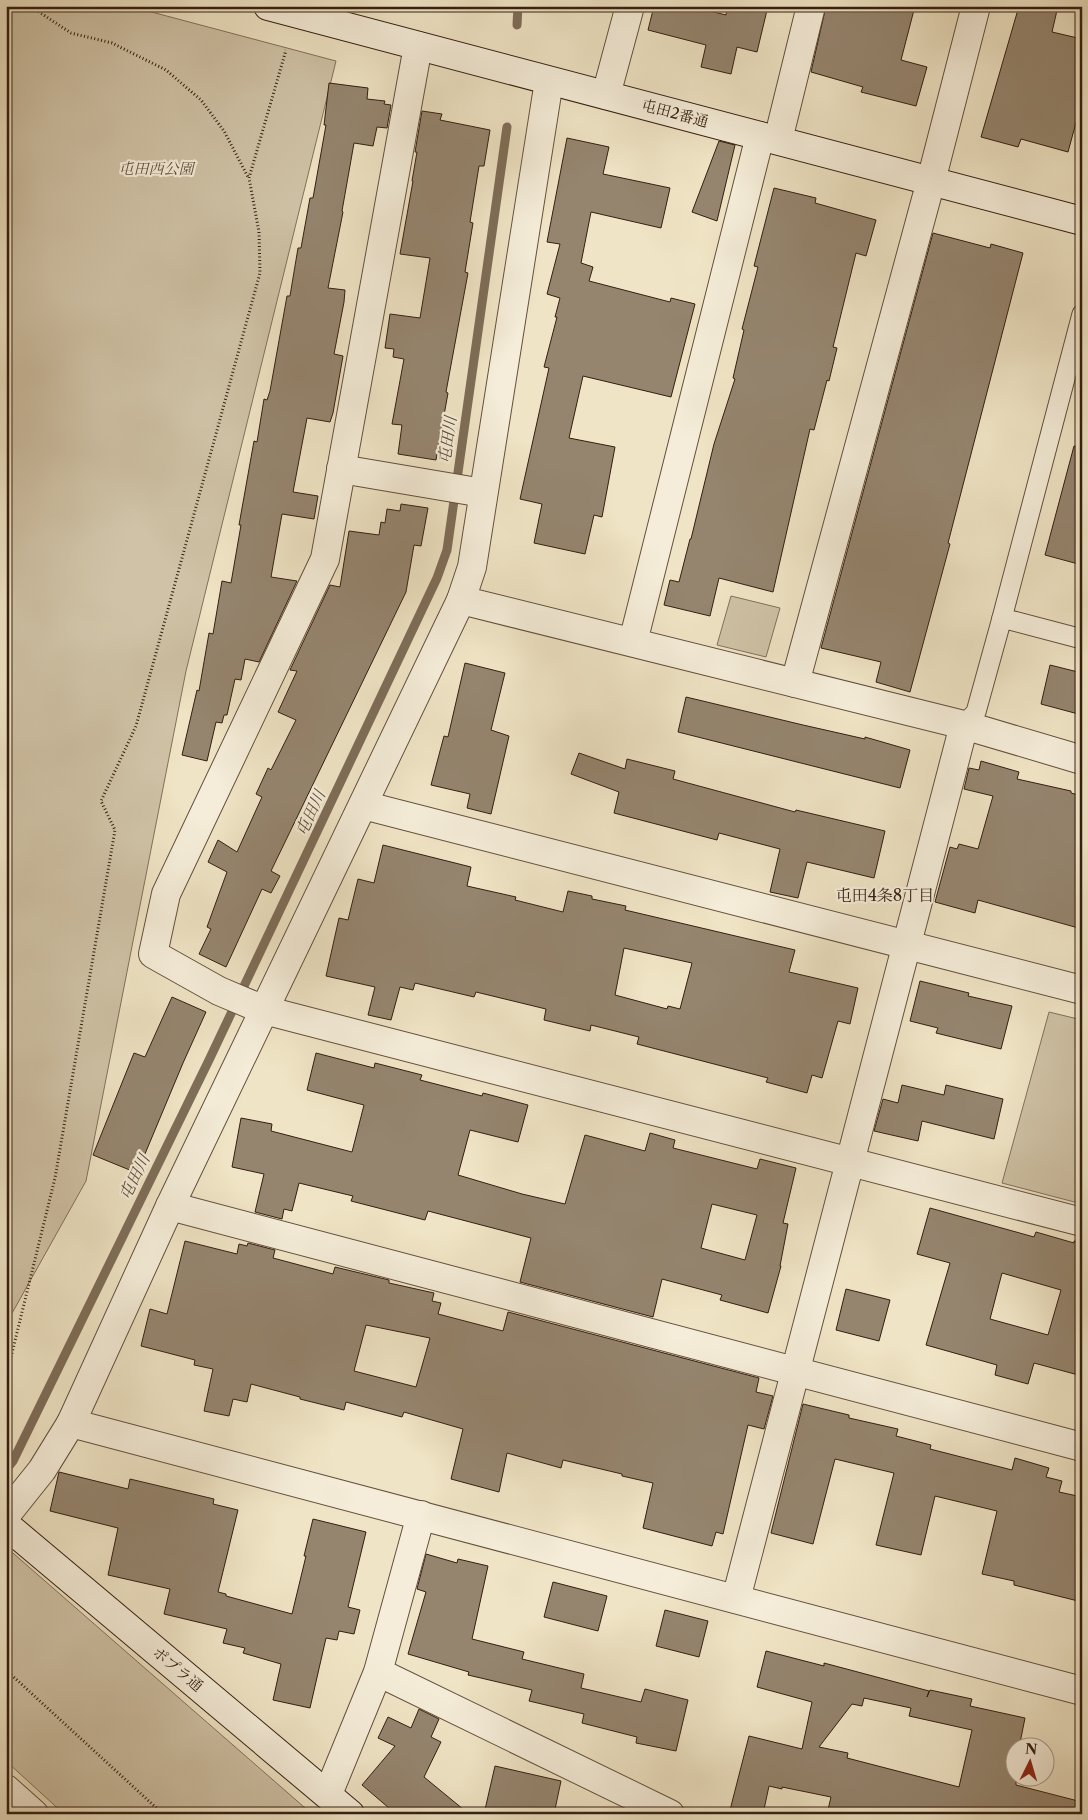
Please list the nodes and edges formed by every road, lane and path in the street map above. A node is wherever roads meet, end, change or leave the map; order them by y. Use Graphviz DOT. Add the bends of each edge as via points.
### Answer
graph roads {
  1 [pos="15,6"];
  2 [pos="268,6"];
  3 [pos="630,6"];
  4 [pos="811,6"];
  5 [pos="976,6"];
  6 [pos="418,46"];
  7 [pos="286,50"];
  8 [pos="549,81"];
  9 [pos="606,95"];
  10 [pos="769,138"];
  11 [pos="249,178"];
  12 [pos="930,181"];
  13 [pos="1082,221"];
  14 [pos="1082,314"];
  15 [pos="341,469"];
  16 [pos="483,493"];
  17 [pos="461,600"];
  18 [pos="1002,618"];
  19 [pos="1082,640"];
  20 [pos="633,642"];
  21 [pos="795,682"];
  22 [pos="964,725"];
  23 [pos="1082,760"];
  24 [pos="364,805"];
  25 [pos="907,944"];
  26 [pos="1082,990"];
  27 [pos="264,1010"];
  28 [pos="849,1161"];
  29 [pos="170,1206"];
  30 [pos="1082,1222"];
  31 [pos="6,1370"];
  32 [pos="796,1371"];
  33 [pos="71,1423"];
  34 [pos="1082,1447"];
  35 [pos="6,1515"];
  36 [pos="422,1515"];
  37 [pos="6,1525"];
  38 [pos="736,1598"];
  39 [pos="6,1670"];
  40 [pos="378,1672"];
  41 [pos="1082,1691"];
  42 [pos="6,1789"];
  43 [pos="328,1794"];
  44 [pos="32,1813"];
  45 [pos="164,1814"];
  46 [pos="350,1814"];
  47 [pos="670,1814"];
  1 -- 11 [label="path" via="33,8 71,33 112,43 166,70 201,100 224,131"];
  2 -- 6 [label="street, 屯田2番通"];
  3 -- 9 [label="street"];
  4 -- 10 [label="street"];
  5 -- 12 [label="street"];
  6 -- 8 [label="street, 屯田2番通"];
  6 -- 15 [label="street"];
  7 -- 11 [label="path"];
  8 -- 9 [label="street, 屯田2番通"];
  8 -- 16 [label="street"];
  9 -- 10 [label="street, 屯田2番通"];
  10 -- 12 [label="street, 屯田2番通"];
  10 -- 20 [label="street"];
  11 -- 31 [label="path" via="258,232 260,273 136,726 101,801 115,830 55,1178"];
  12 -- 13 [label="street, 屯田2番通"];
  12 -- 21 [label="street"];
  14 -- 18 [label="lane"];
  15 -- 16 [label="street"];
  15 -- 27 [label="street" via="325,560 166,894 153,954 219,991"];
  16 -- 17 [label="street" via="472,567"];
  17 -- 20 [label="street"];
  17 -- 24 [label="street"];
  18 -- 19 [label="lane"];
  18 -- 22 [label="lane" via="976,712"];
  20 -- 21 [label="street"];
  21 -- 22 [label="street"];
  22 -- 23 [label="street"];
  22 -- 25 [label="street"];
  24 -- 25 [label="street"];
  24 -- 27 [label="street"];
  25 -- 26 [label="street"];
  25 -- 28 [label="street"];
  27 -- 28 [label="street"];
  27 -- 29 [label="street"];
  28 -- 30 [label="street"];
  28 -- 32 [label="street"];
  29 -- 32 [label="street"];
  29 -- 33 [label="street"];
  32 -- 34 [label="street"];
  32 -- 38 [label="street"];
  33 -- 35 [label="street" via="42,1470"];
  33 -- 36 [label="street"];
  36 -- 38 [label="street"];
  36 -- 40 [label="street"];
  37 -- 43 [label="street, ポプラ通"];
  38 -- 41 [label="street"];
  39 -- 45 [label="path"];
  40 -- 43 [label="street"];
  40 -- 47 [label="street"];
  42 -- 44 [label="street"];
  43 -- 46 [label="street, ポプラ通"];
}
